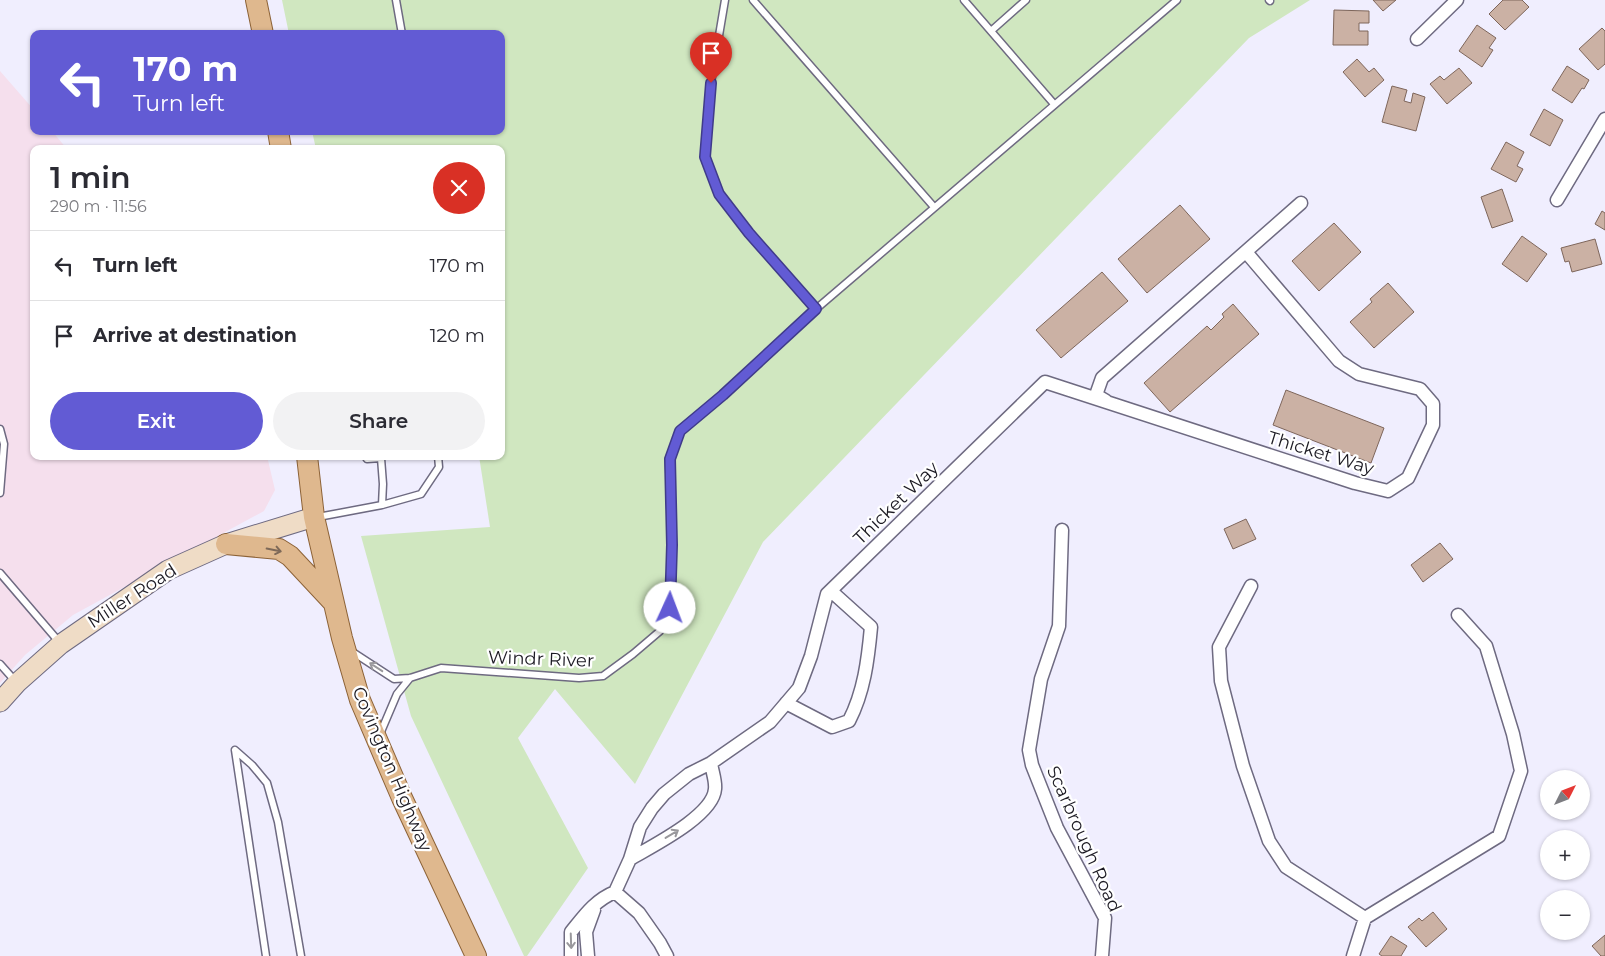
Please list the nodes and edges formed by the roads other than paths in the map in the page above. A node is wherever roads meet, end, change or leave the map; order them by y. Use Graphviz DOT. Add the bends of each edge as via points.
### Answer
graph roads {
  1 [pos="256,0"];
  2 [pos="396,0"];
  3 [pos="725,0"];
  4 [pos="753,0"];
  5 [pos="964,0"];
  6 [pos="1026,0"];
  7 [pos="1177,0"];
  8 [pos="1457,0"];
  9 [pos="261,30"];
  10 [pos="401,30"];
  11 [pos="991,31"];
  12 [pos="1417,39"];
  13 [pos="1054,104"];
  14 [pos="1605,119"];
  15 [pos="1557,200"];
  16 [pos="1302,203"];
  17 [pos="934,207"];
  18 [pos="1246,252"];
  19 [pos="816,309"];
  20 [pos="1108,402"];
  21 [pos="0,429"];
  22 [pos="307,460"];
  23 [pos="381,460"];
  24 [pos="438,460"];
  25 [pos="0,493"];
  26 [pos="382,505"];
  27 [pos="314,517"];
  28 [pos="1062,530"];
  29 [pos="226,544"];
  30 [pos="0,573"];
  31 [pos="1251,586"];
  32 [pos="831,591"];
  33 [pos="334,602"];
  34 [pos="1458,615"];
  35 [pos="61,644"];
  36 [pos="344,646"];
  37 [pos="0,664"];
  38 [pos="410,678"];
  39 [pos="17,683"];
  40 [pos="0,702"];
  41 [pos="786,703"];
  42 [pos="377,741"];
  43 [pos="711,763"];
  44 [pos="630,859"];
  45 [pos="615,892"];
  46 [pos="597,902"];
  47 [pos="1366,918"];
  48 [pos="266,956"];
  49 [pos="301,956"];
  50 [pos="476,956"];
  51 [pos="571,956"];
  52 [pos="588,956"];
  53 [pos="667,956"];
  54 [pos="1102,956"];
  55 [pos="1353,956"];
  1 -- 9 [label="main road"];
  2 -- 10 [label="lane"];
  3 -- 19 [label="lane" via="711,83 705,157 719,194"];
  4 -- 17 [label="lane"];
  5 -- 11 [label="lane"];
  6 -- 11 [label="lane"];
  7 -- 13 [label="lane, Windr River"];
  8 -- 12 [label="street"];
  11 -- 13 [label="lane"];
  13 -- 17 [label="lane, Windr River"];
  14 -- 15 [label="street"];
  16 -- 18 [label="street"];
  17 -- 19 [label="lane, Windr River"];
  18 -- 20 [label="street" via="1102,378 1096,395"];
  18 -- 20 [label="street, Thicket Way" via="1339,361 1359,374 1420,388 1433,404 1433,426 1408,478 1388,491 1355,483"];
  19 -- 38 [label="lane, Windr River" via="680,431 670,459 670,608 660,631 603,676 579,678 441,668"];
  20 -- 32 [label="street, Thicket Way" via="1045,382"];
  21 -- 25 [label="lane" via="4,444"];
  22 -- 27 [label="main road, Covington Highway"];
  23 -- 26 [label="lane"];
  24 -- 26 [label="lane" via="439,467 421,494"];
  26 -- 27 [label="lane"];
  27 -- 29 [label="street, Miller Road"];
  27 -- 33 [label="main road, Covington Highway"];
  28 -- 54 [label="street, Scarbrough Road" via="1059,626 1041,679 1029,750 1057,828 1105,918"];
  29 -- 33 [label="main road, one-way" via="279,549 290,556"];
  29 -- 35 [label="street, Miller Road" via="168,570"];
  30 -- 35 [label="lane"];
  31 -- 47 [label="street" via="1219,646 1221,681 1243,766 1265,832 1286,867"];
  32 -- 41 [label="street, Thicket Way" via="827,594 799,688"];
  32 -- 41 [label="street" via="871,628 868,660 857,705 849,721 832,727"];
  33 -- 36 [label="main road, Covington Highway"];
  34 -- 47 [label="street" via="1486,646 1521,771 1499,836"];
  35 -- 39 [label="street, Miller Road"];
  38 -- 36 [label="lane, one-way" via="394,679"];
  36 -- 42 [label="main road, Covington Highway" via="360,700"];
  37 -- 39 [label="lane"];
  38 -- 42 [label="lane" via="397,694"];
  39 -- 40 [label="street, Miller Road"];
  41 -- 43 [label="street, Thicket Way" via="770,722"];
  42 -- 50 [label="main road, Covington Highway"];
  43 -- 44 [label="street, Thicket Way" via="689,774 652,808 640,827"];
  44 -- 43 [label="street, one-way" via="690,824 709,804 716,790"];
  44 -- 45 [label="street, Thicket Way"];
  45 -- 46 [label="street"];
  45 -- 53 [label="street" via="639,913"];
  46 -- 51 [label="street, one-way" via="571,932"];
  46 -- 52 [label="street" via="586,932"];
  47 -- 55 [label="street"];
  48 -- 49 [label="lane" via="235,750 267,783 278,822"];
}
